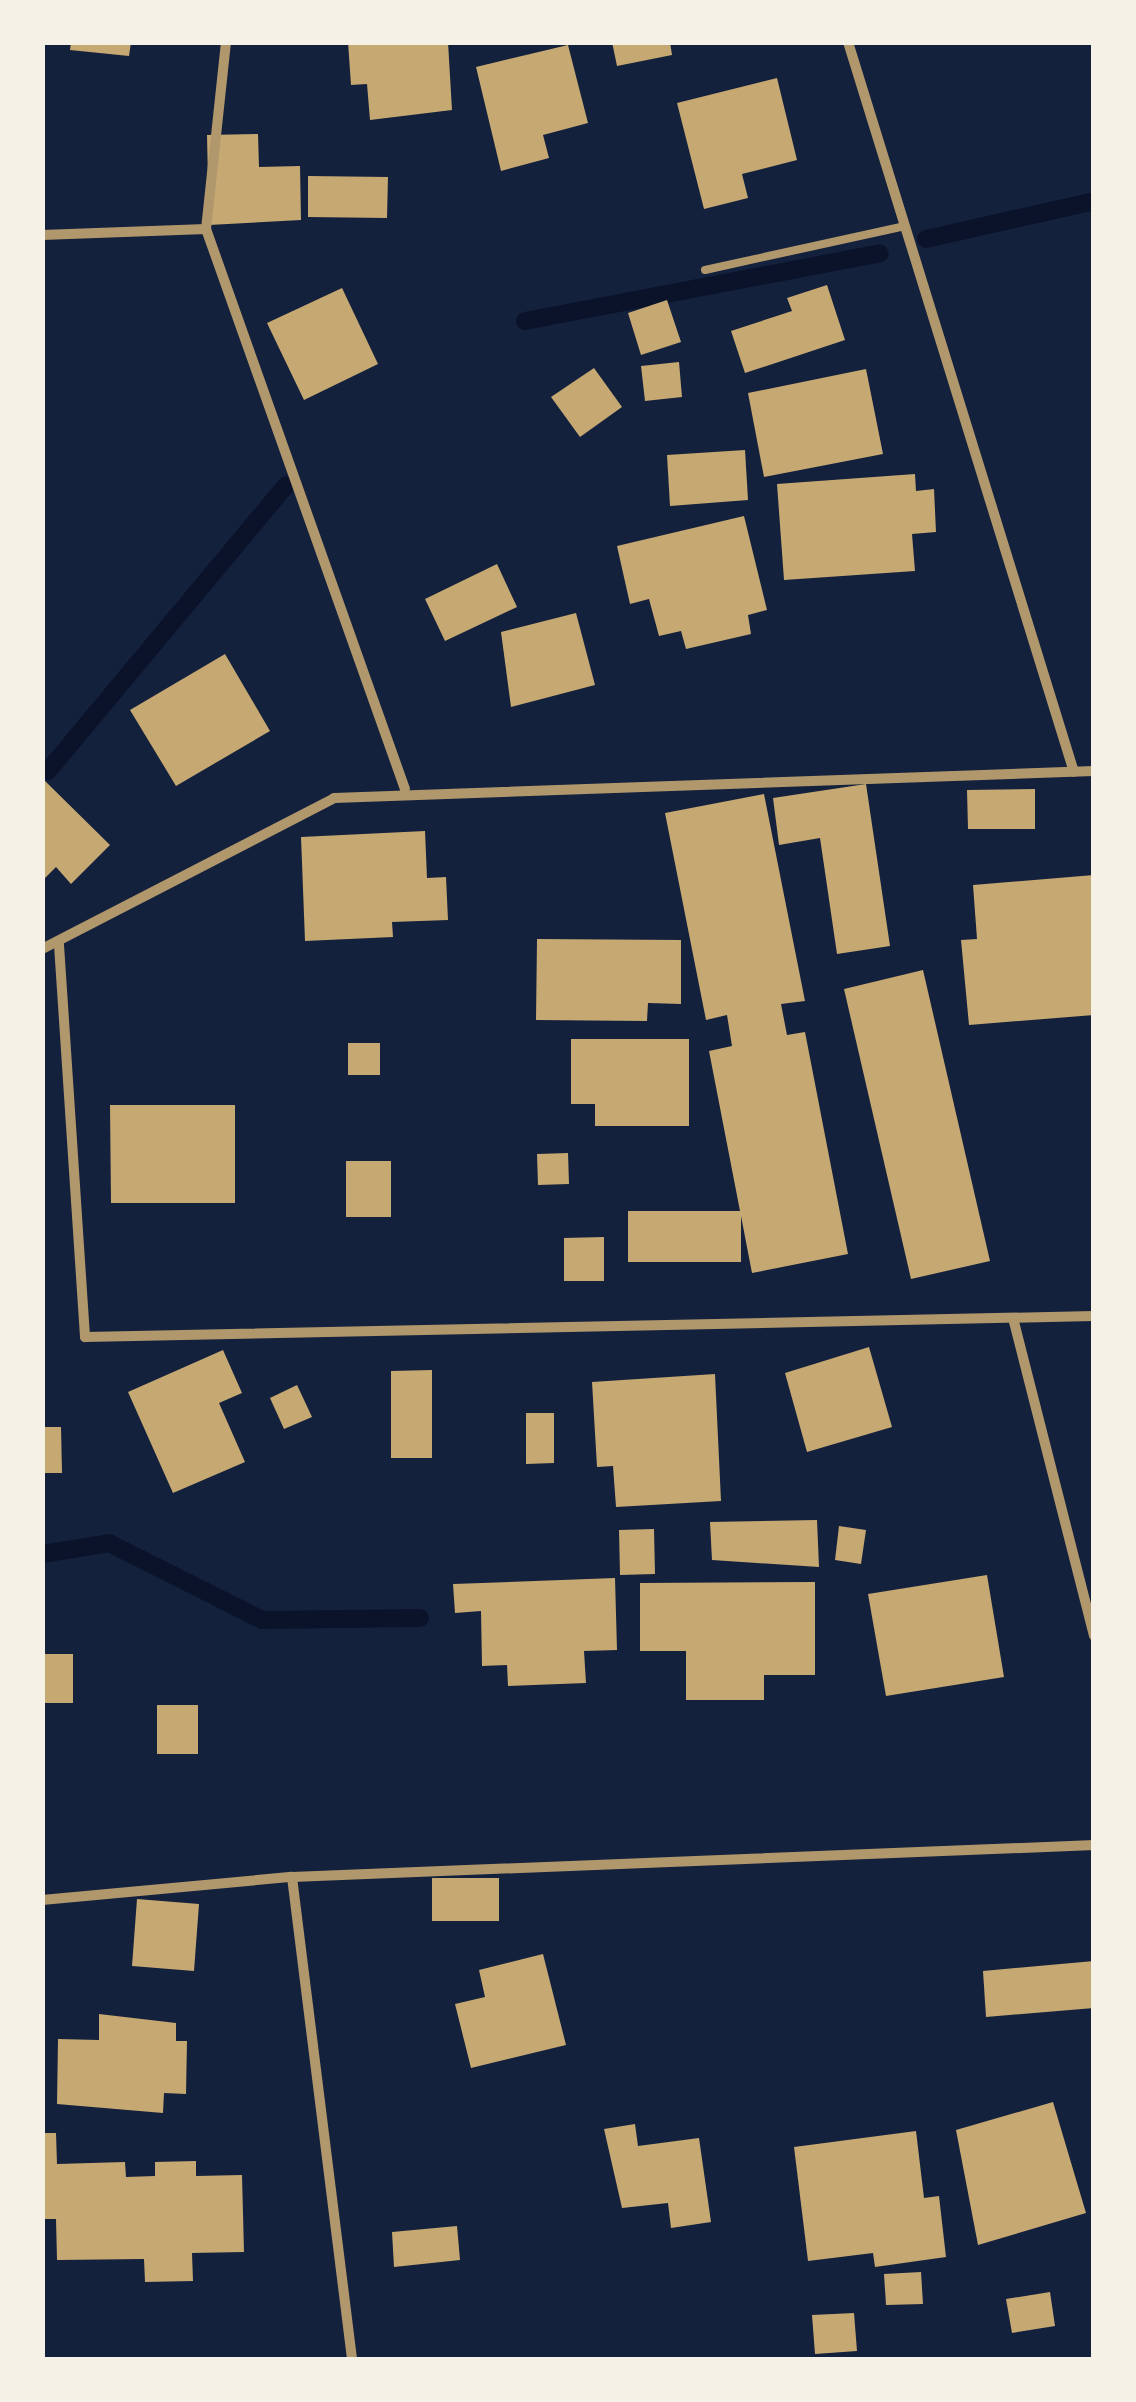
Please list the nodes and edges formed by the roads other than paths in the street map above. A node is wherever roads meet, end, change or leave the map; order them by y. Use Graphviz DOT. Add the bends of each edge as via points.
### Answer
graph roads {
  1 [pos="226,42"];
  2 [pos="848,42"];
  3 [pos="904,226"];
  4 [pos="206,228"];
  5 [pos="42,235"];
  6 [pos="705,270"];
  7 [pos="1094,771"];
  8 [pos="1074,772"];
  9 [pos="405,789"];
  10 [pos="59,945"];
  11 [pos="42,949"];
  12 [pos="1094,1316"];
  13 [pos="1013,1318"];
  14 [pos="1094,1636"];
  15 [pos="1094,1845"];
  16 [pos="292,1877"];
  17 [pos="42,1900"];
  18 [pos="352,2360"];
  1 -- 4 [label="street"];
  2 -- 3 [label="street"];
  3 -- 6 [label="lane"];
  3 -- 8 [label="street"];
  4 -- 5 [label="street"];
  4 -- 9 [label="street"];
  7 -- 8 [label="street"];
  8 -- 9 [label="street"];
  9 -- 10 [label="street" via="334,798"];
  10 -- 11 [label="street"];
  10 -- 13 [label="street" via="85,1338"];
  12 -- 13 [label="street"];
  13 -- 14 [label="street"];
  15 -- 16 [label="street"];
  16 -- 17 [label="street"];
  16 -- 18 [label="street"];
}
